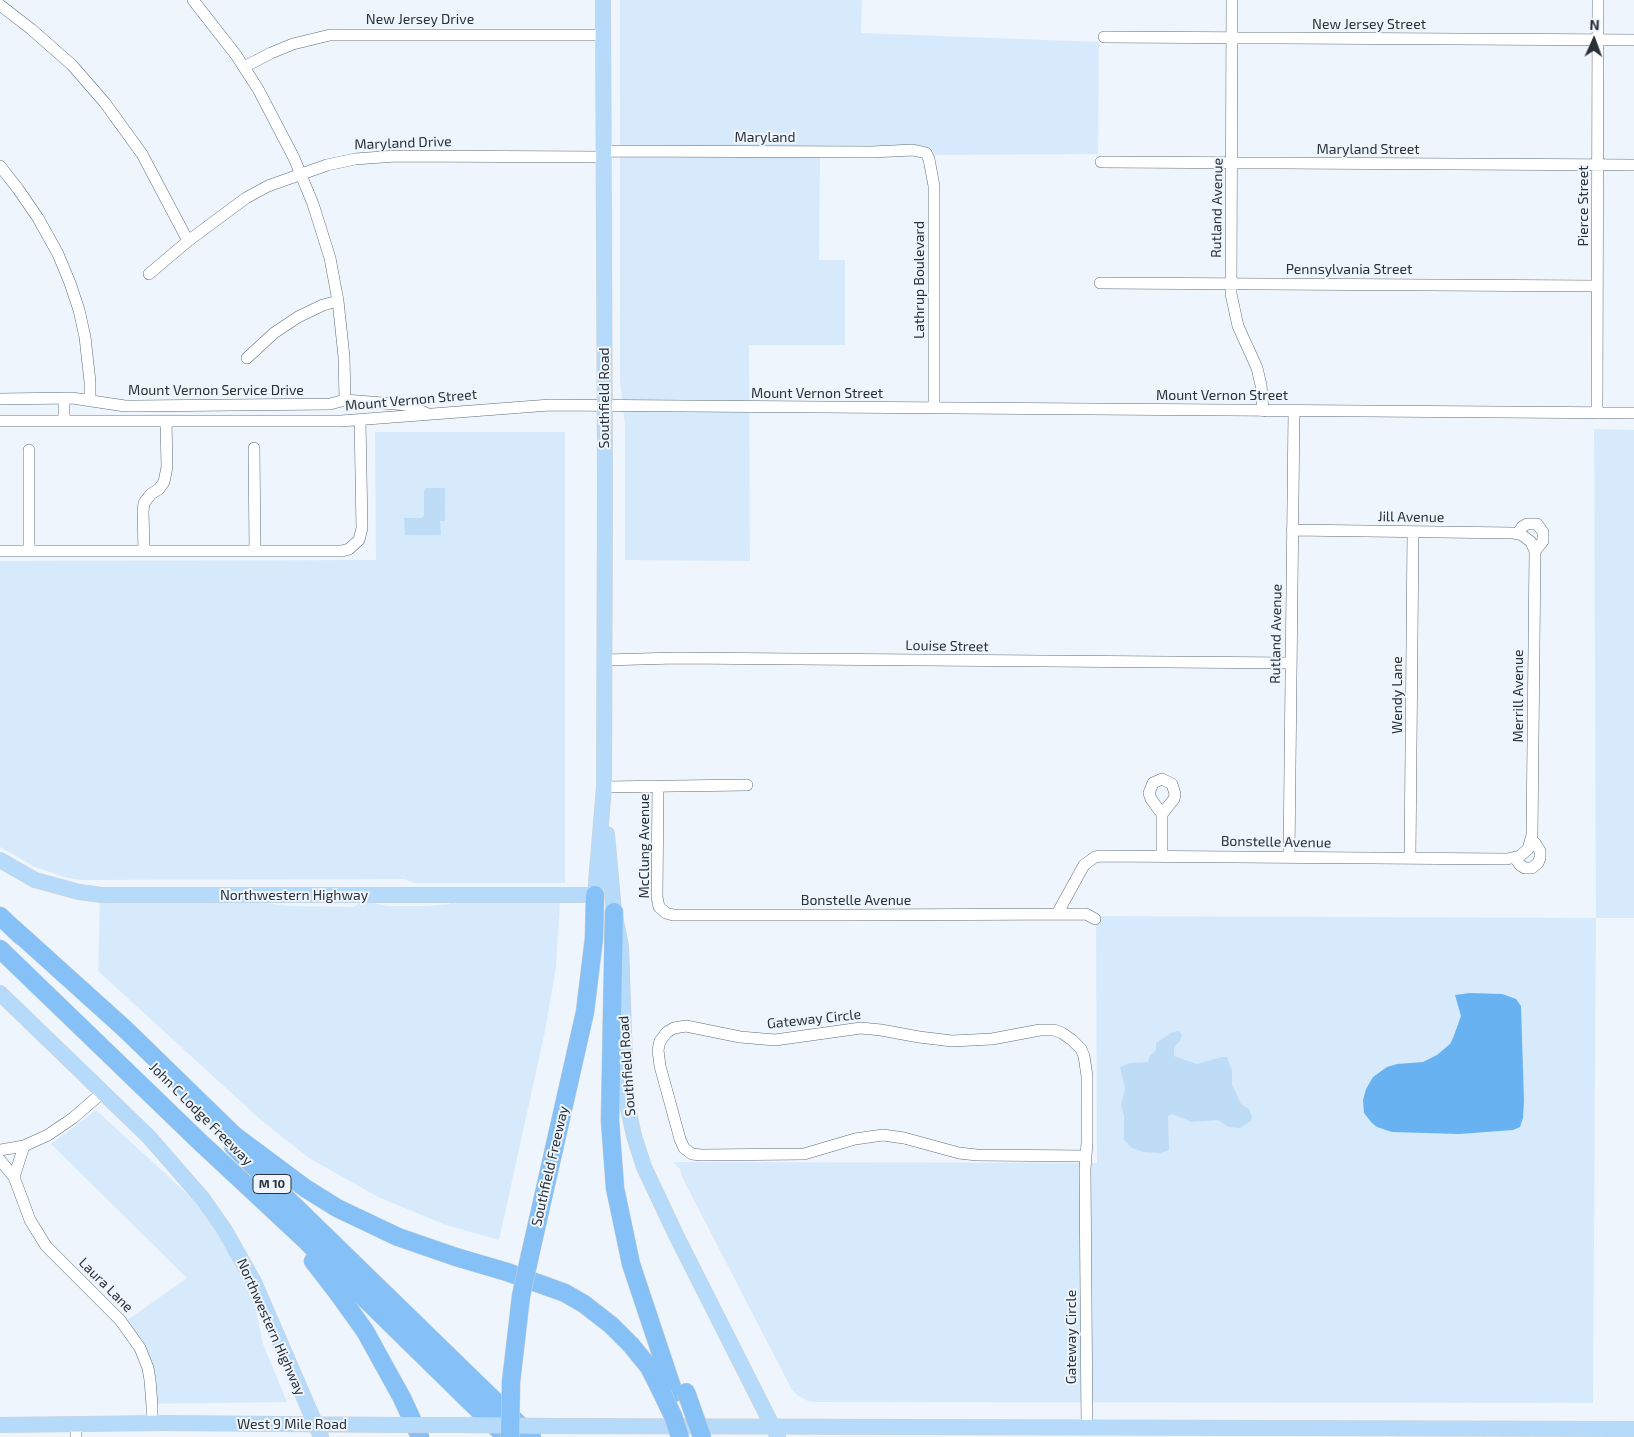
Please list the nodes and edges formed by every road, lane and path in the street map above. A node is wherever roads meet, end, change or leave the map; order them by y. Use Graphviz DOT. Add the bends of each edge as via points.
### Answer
graph roads {
  1 [pos="193,0"];
  2 [pos="603,0"];
  3 [pos="1232,0"];
  4 [pos="1598,0"];
  5 [pos="0,6"];
  6 [pos="603,35"];
  7 [pos="1104,37"];
  8 [pos="1232,38"];
  9 [pos="1598,40"];
  10 [pos="1634,40"];
  11 [pos="244,67"];
  12 [pos="926,153"];
  13 [pos="603,154"];
  14 [pos="1101,162"];
  15 [pos="1232,163"];
  16 [pos="1598,165"];
  17 [pos="1634,165"];
  18 [pos="0,166"];
  19 [pos="301,173"];
  20 [pos="188,241"];
  21 [pos="149,274"];
  22 [pos="1100,283"];
  23 [pos="1231,284"];
  24 [pos="1597,286"];
  25 [pos="338,301"];
  26 [pos="248,358"];
  27 [pos="64,398"];
  28 [pos="0,399"];
  29 [pos="345,400"];
  30 [pos="90,401"];
  31 [pos="604,406"];
  32 [pos="934,408"];
  33 [pos="1263,411"];
  34 [pos="1294,411"];
  35 [pos="1597,413"];
  36 [pos="1634,413"];
  37 [pos="429,414"];
  38 [pos="360,420"];
  39 [pos="0,421"];
  40 [pos="166,421"];
  41 [pos="64,422"];
  42 [pos="254,448"];
  43 [pos="29,450"];
  44 [pos="1292,530"];
  45 [pos="1413,532"];
  46 [pos="1518,533"];
  47 [pos="0,551"];
  48 [pos="29,551"];
  49 [pos="144,551"];
  50 [pos="255,551"];
  51 [pos="1535,551"];
  52 [pos="604,660"];
  53 [pos="1291,663"];
  54 [pos="747,785"];
  55 [pos="658,786"];
  56 [pos="604,791"];
  57 [pos="1162,814"];
  58 [pos="1531,840"];
  59 [pos="1162,855"];
  60 [pos="1520,856"];
  61 [pos="1289,857"];
  62 [pos="1410,858"];
  63 [pos="0,860"];
  64 [pos="595,895"];
  65 [pos="659,907"];
  66 [pos="614,912"];
  67 [pos="1057,914"];
  68 [pos="0,916"];
  69 [pos="1095,919"];
  70 [pos="13,928"];
  71 [pos="0,949"];
  72 [pos="0,993"];
  73 [pos="103,1092"];
  74 [pos="198,1141"];
  75 [pos="24,1146"];
  76 [pos="0,1150"];
  77 [pos="1086,1156"];
  78 [pos="0,1160"];
  79 [pos="14,1177"];
  80 [pos="674,1393"];
  81 [pos="152,1423"];
  82 [pos="0,1425"];
  83 [pos="1087,1428"];
  84 [pos="1634,1429"];
  85 [pos="76,1430"];
  86 [pos="318,1430"];
  87 [pos="775,1431"];
  88 [pos="1386,1433"];
  89 [pos="1403,1433"];
  90 [pos="1603,1433"];
  91 [pos="420,1437"];
  92 [pos="508,1437"];
  93 [pos="532,1437"];
  94 [pos="680,1437"];
  95 [pos="688,1437"];
  96 [pos="702,1437"];
  1 -- 11 [label="street"];
  2 -- 6 [label="main road, Southfield Road"];
  3 -- 8 [label="street, Rutland Avenue"];
  4 -- 9 [label="street, Pierce Street"];
  5 -- 20 [label="street" via="72,65 105,102 142,154"];
  6 -- 11 [label="street, New Jersey Drive" via="330,35 271,52"];
  6 -- 13 [label="main road, Southfield Road"];
  7 -- 8 [label="street, New Jersey Street"];
  8 -- 9 [label="street, New Jersey Street"];
  8 -- 15 [label="street, Rutland Avenue"];
  9 -- 10 [label="street, New Jersey Street"];
  9 -- 16 [label="street, Pierce Street"];
  11 -- 19 [label="street"];
  12 -- 13 [label="street, Maryland" via="914,150"];
  12 -- 32 [label="street, Lathrup Boulevard" via="934,186"];
  13 -- 19 [label="street, Maryland Drive" via="396,156 340,162"];
  13 -- 31 [label="main road, Southfield Road"];
  14 -- 15 [label="street, Maryland Street"];
  15 -- 16 [label="street, Maryland Street"];
  15 -- 23 [label="street, Rutland Avenue"];
  16 -- 17 [label="street, Maryland Street"];
  16 -- 24 [label="street, Pierce Street"];
  18 -- 30 [label="street" via="38,218 70,283 85,337"];
  19 -- 20 [label="street, Maryland Drive" via="246,198"];
  19 -- 25 [label="street" via="322,229"];
  20 -- 21 [label="street, Maryland Drive"];
  22 -- 23 [label="street, Pennsylvania Street"];
  23 -- 24 [label="street, Pennsylvania Street"];
  23 -- 33 [label="street, Rutland Avenue" via="1238,326 1257,368"];
  24 -- 35 [label="street, Pierce Street"];
  25 -- 26 [label="street" via="298,317 274,333"];
  25 -- 29 [label="street"];
  27 -- 28 [label="street, Mount Vernon Service Drive"];
  27 -- 30 [label="street, Mount Vernon Service Drive"];
  27 -- 41 [label="street"];
  29 -- 30 [label="street, Mount Vernon Service Drive" via="330,404 147,406"];
  29 -- 37 [label="street, Mount Vernon Service Drive" via="408,405"];
  31 -- 32 [label="street, Mount Vernon Street"];
  31 -- 37 [label="street, Mount Vernon Street" via="534,405"];
  31 -- 52 [label="main road, Southfield Road"];
  32 -- 33 [label="street, Mount Vernon Street"];
  33 -- 34 [label="street, Mount Vernon Street"];
  34 -- 35 [label="street, Mount Vernon Street"];
  34 -- 44 [label="street, Rutland Avenue"];
  35 -- 36 [label="street, Mount Vernon Street"];
  37 -- 38 [label="street, Mount Vernon Street"];
  38 -- 40 [label="street, Mount Vernon Street"];
  38 -- 50 [label="street" via="362,528 355,545 342,551"];
  39 -- 41 [label="street, Mount Vernon Street"];
  40 -- 41 [label="street, Mount Vernon Street"];
  40 -- 49 [label="street" via="167,467 164,482 144,503"];
  42 -- 50 [label="street"];
  43 -- 48 [label="street"];
  44 -- 45 [label="street, Jill Avenue"];
  44 -- 53 [label="street, Rutland Avenue"];
  45 -- 46 [label="street, Jill Avenue"];
  45 -- 62 [label="street, Wendy Lane"];
  46 -- 51 [label="street" via="1528,539"];
  46 -- 51 [label="street, Merrill Avenue" via="1527,524 1536,524 1540,528 1543,541"];
  47 -- 48 [label="street"];
  48 -- 49 [label="street"];
  49 -- 50 [label="street"];
  51 -- 58 [label="street, Merrill Avenue"];
  52 -- 53 [label="street, Louise Street"];
  52 -- 56 [label="main road, Southfield Road"];
  53 -- 61 [label="street, Rutland Avenue"];
  54 -- 55 [label="street, McClung Avenue"];
  55 -- 56 [label="street, McClung Avenue"];
  55 -- 65 [label="street, McClung Avenue"];
  56 -- 64 [label="main road, Southfield Road"];
  56 -- 66 [label="main road, Southfield Road"];
  57 -- 59 [label="street"];
  58 -- 60 [label="street, Merrill Avenue"];
  58 -- 60 [label="street, Bonstelle Avenue" via="1540,852 1538,863 1528,868 1522,866"];
  59 -- 61 [label="street, Bonstelle Avenue"];
  59 -- 67 [label="street, Bonstelle Avenue" via="1094,857 1081,870"];
  60 -- 62 [label="street, Bonstelle Avenue"];
  61 -- 62 [label="street, Bonstelle Avenue"];
  63 -- 64 [label="main road, Northwestern Highway" via="35,880 102,895"];
  64 -- 92 [label="highway, Southfield Freeway, bridge" via="594,938 585,1012 521,1296"];
  65 -- 67 [label="street, Bonstelle Avenue" via="673,915"];
  66 -- 80 [label="highway" via="611,1146 615,1188 628,1244 638,1262"];
  66 -- 87 [label="main road, Southfield Road" via="621,946 628,1108 640,1156 684,1252"];
  67 -- 69 [label="street, Bonstelle Avenue" via="1086,914"];
  68 -- 70 [label="highway, John C Lodge Freeway / M 10"];
  70 -- 80 [label="highway" via="125,1029 234,1135 305,1188 337,1208 398,1237 565,1293 612,1325"];
  70 -- 93 [label="highway, John C Lodge Freeway / M 10"];
  71 -- 74 [label="highway, John C Lodge Freeway / M 10"];
  72 -- 73 [label="main road, Northwestern Highway"];
  73 -- 75 [label="street" via="58,1129"];
  73 -- 86 [label="main road, Northwestern Highway" via="163,1152 224,1229 254,1282"];
  74 -- 91 [label="highway" via="298,1242 337,1292 380,1356"];
  74 -- 92 [label="highway, John C Lodge Freeway / M 10"];
  75 -- 76 [label="street"];
  75 -- 79 [label="street"];
  77 -- 77 [label="street, Gateway Circle" via="1086,1062 1077,1044 1058,1031 1040,1030 960,1041 861,1028 774,1040 740,1038 680,1026 663,1036 658,1050 680,1139 692,1154 804,1154 855,1139 883,1136 977,1155"];
  77 -- 83 [label="street, Gateway Circle"];
  78 -- 79 [label="street, Laura Lane"];
  79 -- 81 [label="street, Laura Lane" via="30,1220 46,1246 120,1320 140,1348 150,1380"];
  80 -- 94 [label="highway, bridge" via="673,1416"];
  80 -- 95 [label="highway"];
  80 -- 96 [label="highway, bridge"];
  81 -- 85 [label="main road, West 9 Mile Road"];
  81 -- 86 [label="main road, West 9 Mile Road"];
  82 -- 85 [label="main road, West 9 Mile Road"];
  83 -- 87 [label="main road, West 9 Mile Road"];
  83 -- 88 [label="main road, West 9 Mile Road"];
  84 -- 90 [label="main road, West 9 Mile Road"];
  86 -- 87 [label="main road, West 9 Mile Road, bridge" via="462,1425"];
  88 -- 89 [label="main road, West 9 Mile Road"];
  89 -- 90 [label="main road, West 9 Mile Road"];
}
